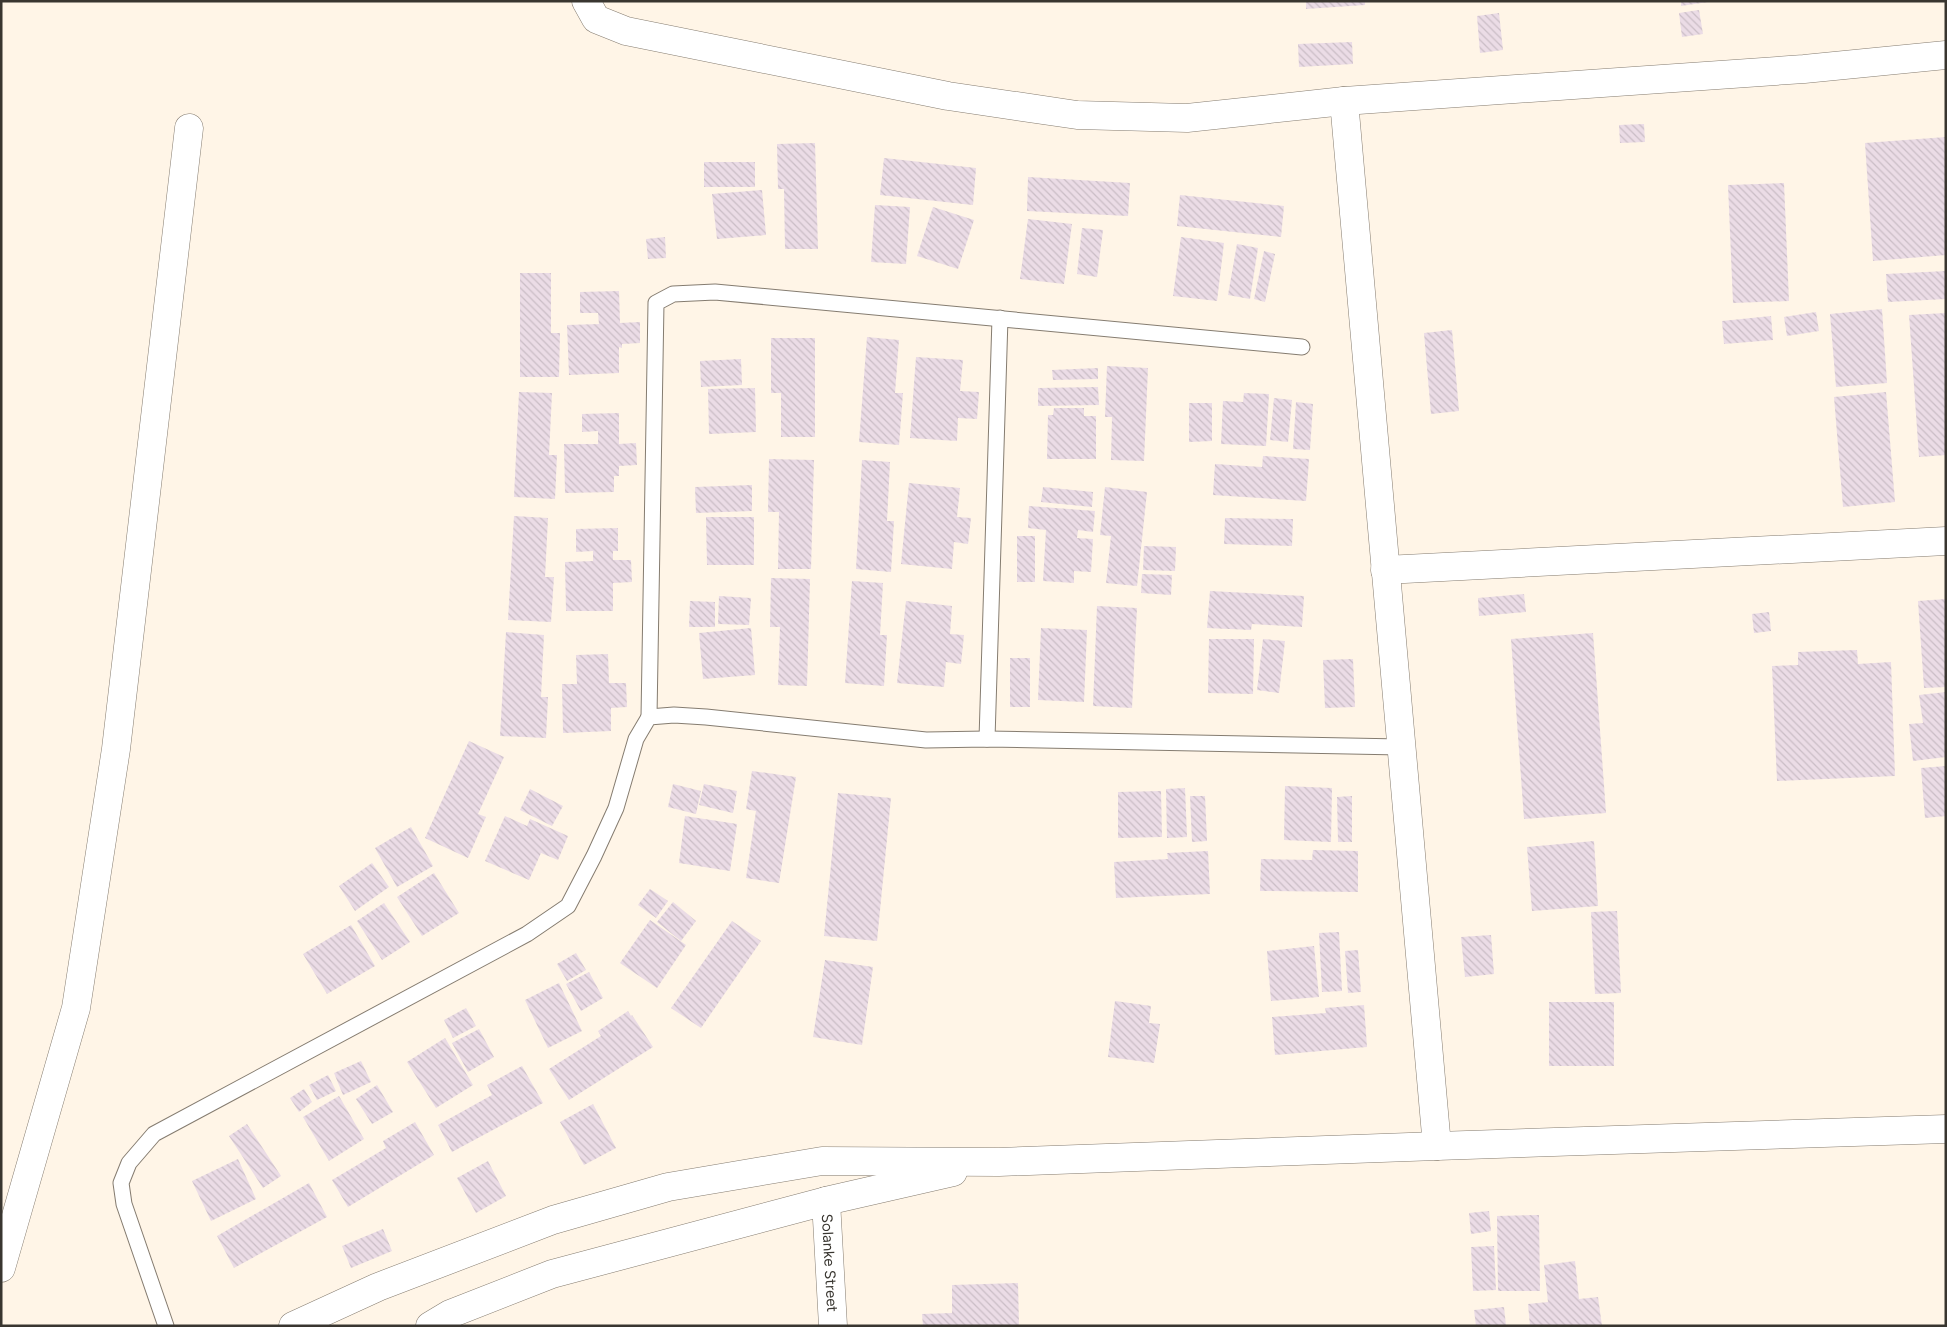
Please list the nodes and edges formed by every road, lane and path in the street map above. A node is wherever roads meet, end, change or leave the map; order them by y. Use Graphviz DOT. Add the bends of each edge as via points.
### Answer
graph roads {
  1 [pos="586,1"];
  2 [pos="1946,55"];
  3 [pos="1344,101"];
  4 [pos="189,128"];
  5 [pos="1000,318"];
  6 [pos="1302,347"];
  7 [pos="1946,540"];
  8 [pos="1385,570"];
  9 [pos="649,718"];
  10 [pos="986,739"];
  11 [pos="1401,747"];
  12 [pos="1946,1129"];
  13 [pos="1437,1146"];
  14 [pos="999,1162"];
  15 [pos="826,1201"];
  16 [pos="1,1268"];
  17 [pos="166,1326"];
  18 [pos="293,1326"];
  19 [pos="430,1326"];
  20 [pos="833,1326"];
  1 -- 3 [label="street" via="596,19 626,31 948,96 1077,115 1187,118"];
  2 -- 3 [label="street"];
  3 -- 8 [label="street"];
  4 -- 16 [label="street" via="116,749 76,1008"];
  5 -- 6 [label="lane"];
  5 -- 9 [label="lane" via="715,292 673,294 656,303"];
  5 -- 10 [label="lane"];
  7 -- 8 [label="street"];
  8 -- 11 [label="street"];
  9 -- 10 [label="lane" via="674,715 706,717 926,740"];
  9 -- 17 [label="lane" via="636,739 616,808 568,906 527,934 154,1134 129,1164 122,1183 124,1204"];
  10 -- 11 [label="lane"];
  11 -- 13 [label="street"];
  12 -- 13 [label="street"];
  13 -- 14 [label="street"];
  14 -- 15 [label="street"];
  14 -- 18 [label="street" via="822,1161 668,1187 553,1220 378,1287"];
  15 -- 19 [label="street" via="552,1274 450,1314"];
  15 -- 20 [label="street, Solanke Street"];
}
